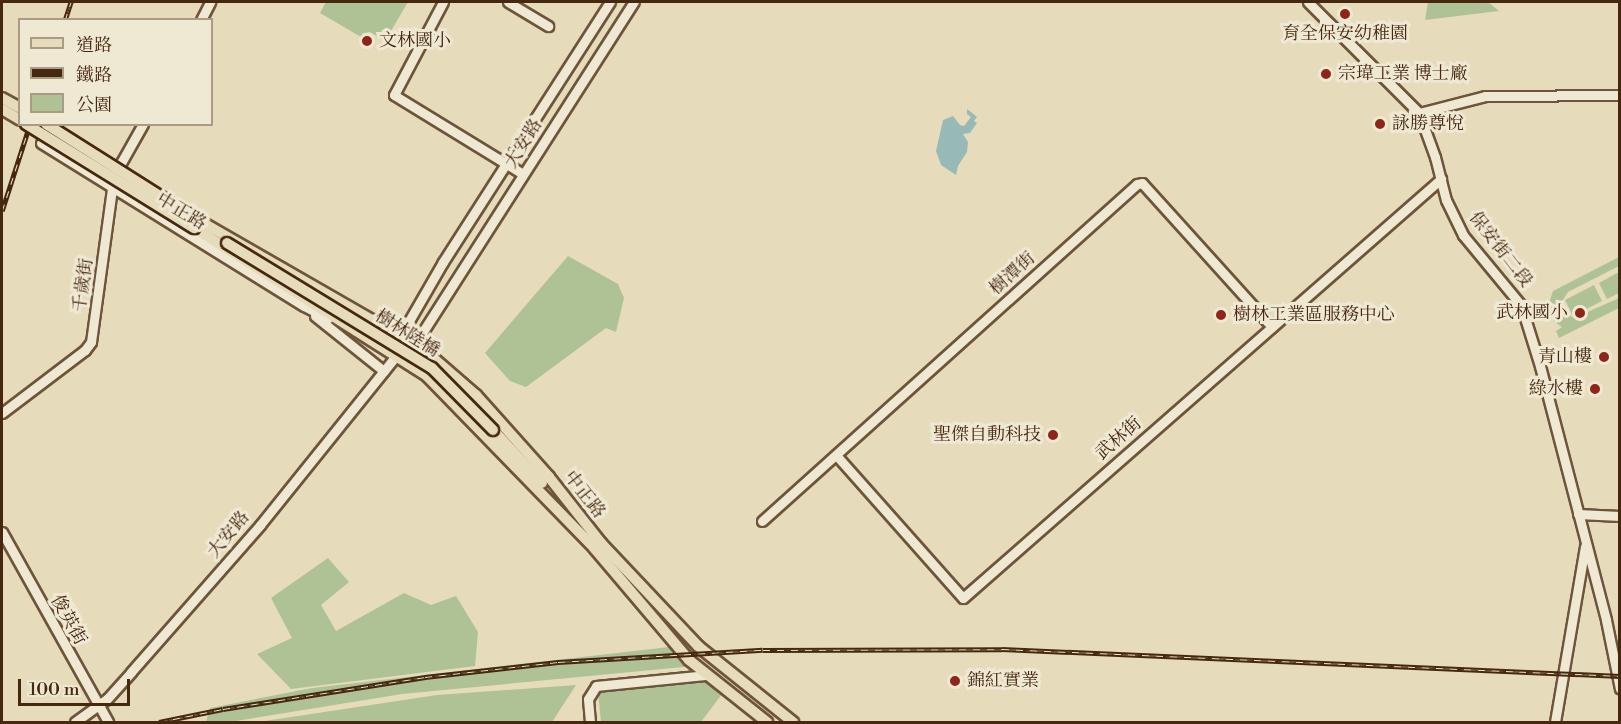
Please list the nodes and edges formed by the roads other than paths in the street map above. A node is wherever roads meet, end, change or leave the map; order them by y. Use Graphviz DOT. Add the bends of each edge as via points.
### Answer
graph roads {
  1 [pos="210,2"];
  2 [pos="443,2"];
  3 [pos="508,2"];
  4 [pos="610,2"];
  5 [pos="634,2"];
  6 [pos="1308,2"];
  7 [pos="202,18"];
  8 [pos="548,26"];
  9 [pos="1620,95"];
  10 [pos="2,98"];
  11 [pos="18,107"];
  12 [pos="2,109"];
  13 [pos="1419,113"];
  14 [pos="18,119"];
  15 [pos="29,126"];
  16 [pos="49,126"];
  17 [pos="142,126"];
  18 [pos="41,143"];
  19 [pos="506,164"];
  20 [pos="524,174"];
  21 [pos="1441,179"];
  22 [pos="112,189"];
  23 [pos="196,224"];
  24 [pos="340,299"];
  25 [pos="304,306"];
  26 [pos="1272,327"];
  27 [pos="353,330"];
  28 [pos="399,335"];
  29 [pos="415,344"];
  30 [pos="395,357"];
  31 [pos="384,371"];
  32 [pos="2,413"];
  33 [pos="836,455"];
  34 [pos="1578,514"];
  35 [pos="1620,516"];
  36 [pos="762,521"];
  37 [pos="2,532"];
  38 [pos="1586,543"];
  39 [pos="598,546"];
  40 [pos="731,673"];
  41 [pos="707,675"];
  42 [pos="719,685"];
  43 [pos="1620,689"];
  44 [pos="98,705"];
  45 [pos="75,723"];
  46 [pos="108,723"];
  47 [pos="590,723"];
  48 [pos="767,723"];
  49 [pos="793,723"];
  50 [pos="1555,723"];
  1 -- 7 [label="street"];
  2 -- 19 [label="street" via="394,95"];
  3 -- 8 [label="street"];
  4 -- 19 [label="street, 大安路"];
  5 -- 20 [label="street, 大安路"];
  6 -- 13 [label="street, 保安街二段"];
  9 -- 13 [label="street" via="1485,96"];
  10 -- 11 [label="main road"];
  12 -- 14 [label="main road"];
  13 -- 21 [label="street, 保安街二段"];
  15 -- 23 [label="main road, 樹林陸橋, bridge"];
  16 -- 23 [label="main road, 樹林陸橋, bridge"];
  17 -- 22 [label="street, 千歲街" via="121,163"];
  18 -- 22 [label="street, 中正路"];
  19 -- 20 [label="street"];
  19 -- 28 [label="street, 大安路"];
  20 -- 29 [label="street, 大安路"];
  21 -- 26 [label="street, 武林街"];
  21 -- 34 [label="street, 保安街二段" via="1463,235 1521,305"];
  22 -- 25 [label="street, 中正路"];
  22 -- 32 [label="street, 千歲街" via="91,342"];
  23 -- 24 [label="main road, 樹林陸橋"];
  23 -- 27 [label="main road, 樹林陸橋"];
  23 -- 39 [label="main road, 樹林陸橋, bridge" via="432,368"];
  24 -- 28 [label="main road, 中正路"];
  25 -- 27 [label="street"];
  25 -- 31 [label="street"];
  26 -- 33 [label="street, 武林街" via="963,598"];
  26 -- 33 [label="street, 樹潭街" via="1142,183 1137,184"];
  27 -- 30 [label="main road, 中正路"];
  28 -- 29 [label="main road, 中正路"];
  28 -- 30 [label="street, 大安路"];
  29 -- 30 [label="street, 大安路"];
  29 -- 39 [label="main road, 中正路" via="476,395 549,477"];
  30 -- 31 [label="street, 大安路"];
  30 -- 39 [label="main road, 中正路" via="427,375"];
  31 -- 44 [label="street, 大安路" via="231,559"];
  33 -- 36 [label="street, 樹潭街"];
  34 -- 35 [label="street"];
  34 -- 38 [label="street, 保安街二段"];
  37 -- 44 [label="street, 俊英街"];
  38 -- 43 [label="street, 保安街二段"];
  38 -- 50 [label="street"];
  39 -- 40 [label="main road, 中正路" via="698,646"];
  39 -- 41 [label="main road, 中正路" via="679,649"];
  40 -- 42 [label="main road"];
  40 -- 49 [label="main road, 中正路"];
  41 -- 42 [label="main road, 中正路"];
  41 -- 47 [label="street" via="596,686 588,699"];
  42 -- 48 [label="main road, 中正路"];
  44 -- 45 [label="street, 大安路"];
  44 -- 46 [label="street, 俊英街"];
}
